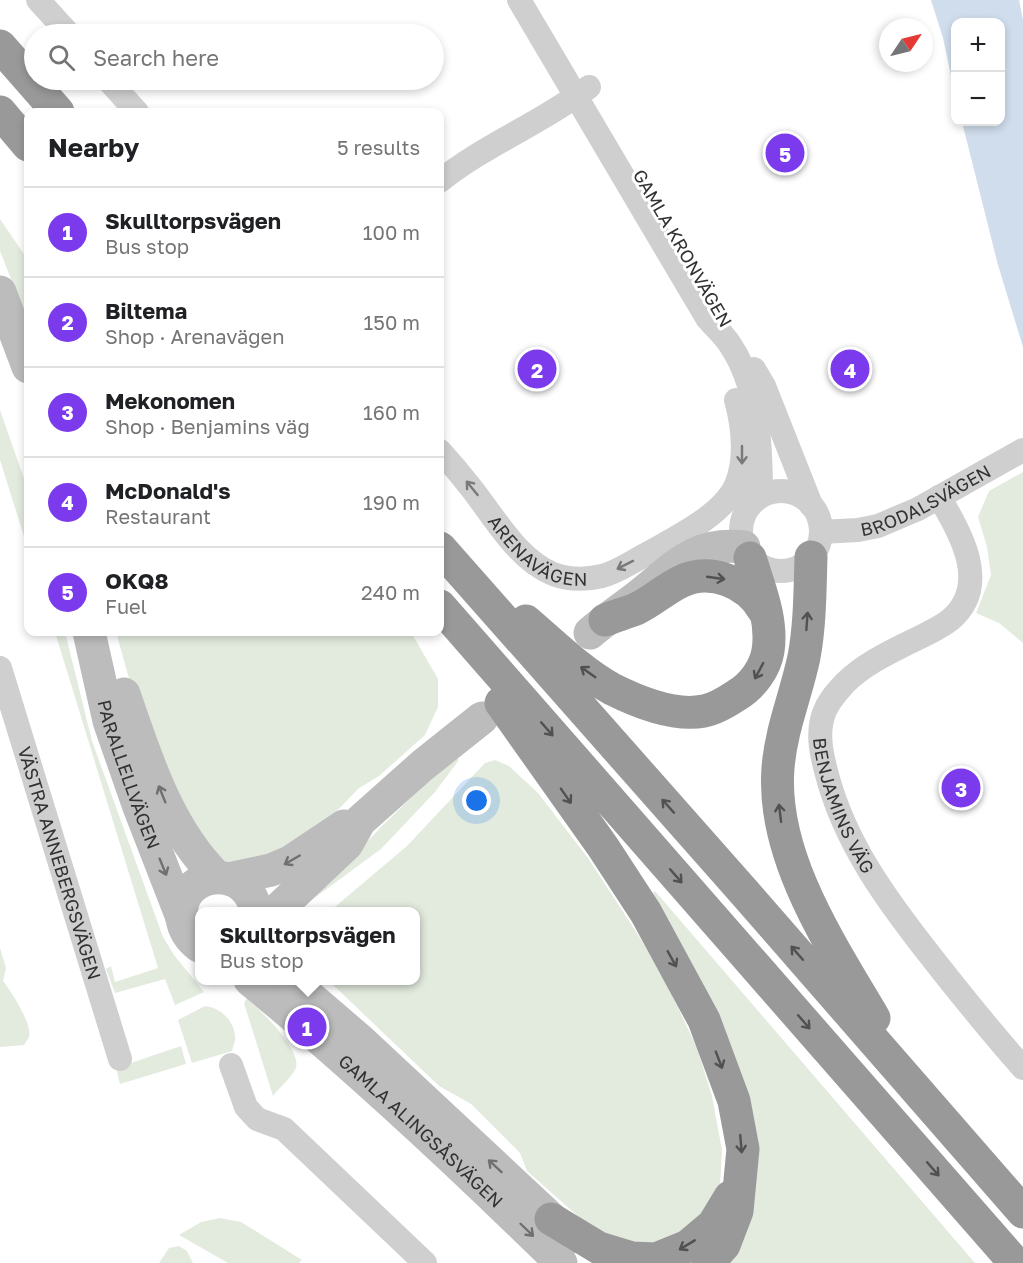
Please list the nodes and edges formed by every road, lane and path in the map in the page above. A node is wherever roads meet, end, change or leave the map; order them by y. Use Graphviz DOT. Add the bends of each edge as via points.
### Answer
graph roads {
  1 [pos="38,0"];
  2 [pos="519,0"];
  3 [pos="535,0"];
  4 [pos="60,24"];
  5 [pos="0,46"];
  6 [pos="24,73"];
  7 [pos="39,90"];
  8 [pos="117,90"];
  9 [pos="583,92"];
  10 [pos="54,108"];
  11 [pos="133,108"];
  12 [pos="0,112"];
  13 [pos="24,140"];
  14 [pos="444,178"];
  15 [pos="0,292"];
  16 [pos="707,318"];
  17 [pos="24,356"];
  18 [pos="1013,455"];
  19 [pos="444,456"];
  20 [pos="761,496"];
  21 [pos="939,497"];
  22 [pos="729,498"];
  23 [pos="811,505"];
  24 [pos="695,527"];
  25 [pos="816,544"];
  26 [pos="444,552"];
  27 [pos="747,553"];
  28 [pos="444,554"];
  29 [pos="444,612"];
  30 [pos="444,613"];
  31 [pos="767,615"];
  32 [pos="597,626"];
  33 [pos="90,636"];
  34 [pos="105,636"];
  35 [pos="0,668"];
  36 [pos="482,718"];
  37 [pos="360,821"];
  38 [pos="334,857"];
  39 [pos="223,878"];
  40 [pos="254,907"];
  41 [pos="279,907"];
  42 [pos="300,907"];
  43 [pos="181,915"];
  44 [pos="195,941"];
  45 [pos="255,985"];
  46 [pos="295,985"];
  47 [pos="308,985"];
  48 [pos="341,1025"];
  49 [pos="120,1059"];
  50 [pos="231,1065"];
  51 [pos="1023,1068"];
  52 [pos="918,1092"];
  53 [pos="740,1188"];
  54 [pos="1023,1212"];
  55 [pos="552,1219"];
  56 [pos="424,1263"];
  57 [pos="561,1263"];
  58 [pos="599,1263"];
  59 [pos="708,1263"];
  60 [pos="1015,1263"];
  1 -- 4 [label="street"];
  2 -- 9 [label="street, GAMLA KRONVÄGEN"];
  3 -- 9 [label="street, GAMLA KRONVÄGEN"];
  5 -- 6 [label="highway"];
  7 -- 10 [label="highway"];
  8 -- 11 [label="street"];
  9 -- 14 [label="street" via="484,149"];
  9 -- 16 [label="street, GAMLA KRONVÄGEN"];
  9 -- 23 [label="street, GAMLA KRONVÄGEN" via="764,386"];
  12 -- 13 [label="highway"];
  15 -- 17 [label="street"];
  16 -- 20 [label="street, GAMLA KRONVÄGEN" via="729,343 751,393 761,446"];
  16 -- 22 [label="street, one-way" via="740,414 742,466"];
  18 -- 21 [label="street, BRODALSVÄGEN"];
  24 -- 19 [label="street, ARENAVÄGEN, one-way" via="603,576 566,578 538,566 524,554"];
  20 -- 22 [label="street"];
  20 -- 23 [label="street" via="788,492"];
  20 -- 27 [label="street" via="743,519 741,536"];
  21 -- 25 [label="street, BRODALSVÄGEN" via="878,526"];
  21 -- 51 [label="street, BENJAMINS VÄG" via="968,558 970,588 963,606 949,621 884,654 849,679 823,714 820,749 831,794 852,842 890,905"];
  22 -- 24 [label="street"];
  23 -- 25 [label="street" via="820,522"];
  24 -- 32 [label="street"];
  25 -- 27 [label="street" via="800,567 777,572 762,567"];
  52 -- 25 [label="highway, one-way" via="830,945 795,869 782,827 778,769 782,736 804,657"];
  31 -- 26 [label="highway, one-way" via="768,653 754,681 743,692 705,711 671,709 612,688 576,663"];
  27 -- 31 [label="highway"];
  27 -- 32 [label="street" via="728,546 683,558"];
  52 -- 28 [label="highway, one-way"];
  29 -- 60 [label="highway, one-way"];
  30 -- 53 [label="highway, one-way" via="508,715 646,913 680,973 704,1020 734,1101 743,1149"];
  32 -- 31 [label="highway, one-way" via="695,577 734,582 748,591"];
  33 -- 43 [label="street, PARALLELLVÄGEN, one-way" via="109,721"];
  39 -- 34 [label="street, PARALLELLVÄGEN, one-way" via="188,845 168,809"];
  35 -- 49 [label="street, VÄSTRA ANNEBERGSVÄGEN"];
  36 -- 37 [label="street"];
  37 -- 38 [label="street"];
  37 -- 39 [label="street, one-way" via="343,826 281,866 250,876"];
  38 -- 41 [label="street"];
  38 -- 42 [label="street"];
  39 -- 40 [label="street, PARALLELLVÄGEN" via="248,891"];
  39 -- 43 [label="street" via="206,879 192,889"];
  43 -- 44 [label="street, PARALLELLVÄGEN" via="186,931"];
  45 -- 57 [label="street, GAMLA ALINGSÅSVÄGEN, one-way" via="404,1113"];
  46 -- 48 [label="street, GAMLA ALINGSÅSVÄGEN"];
  47 -- 48 [label="street"];
  55 -- 48 [label="street, GAMLA ALINGSÅSVÄGEN, one-way"];
  50 -- 56 [label="street" via="246,1107 257,1119 284,1129"];
  52 -- 54 [label="highway"];
  53 -- 55 [label="highway, one-way" via="726,1199 713,1225 688,1246 656,1259 632,1258 599,1248"];
  53 -- 59 [label="highway" via="737,1211 724,1245"];
  55 -- 58 [label="street, GAMLA ALINGSÅSVÄGEN"];
}
